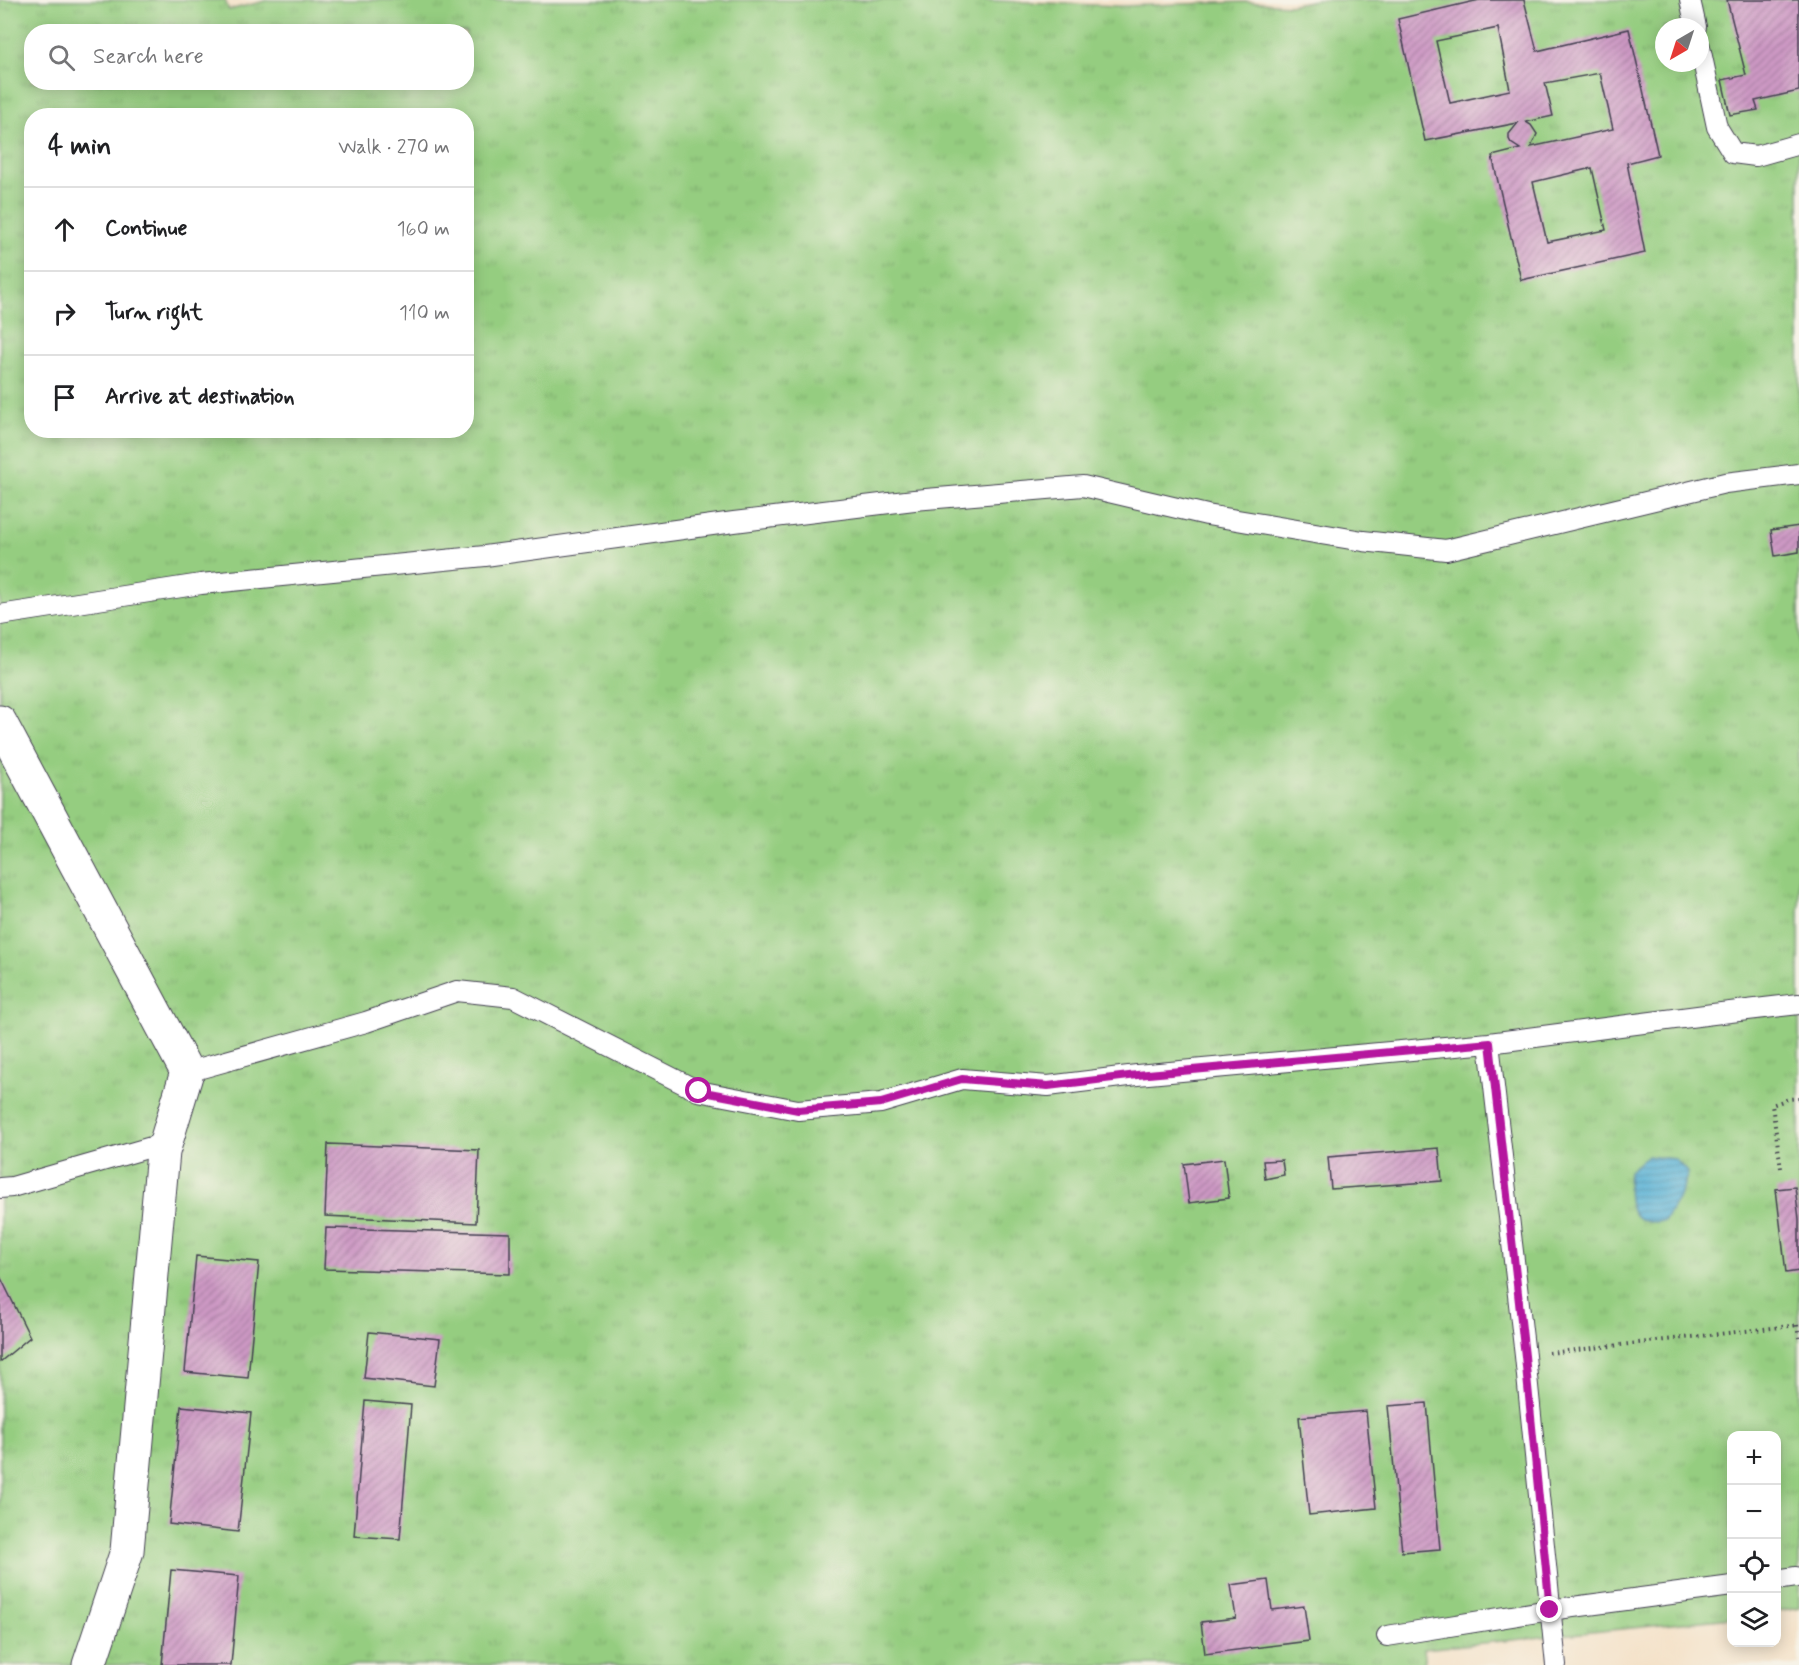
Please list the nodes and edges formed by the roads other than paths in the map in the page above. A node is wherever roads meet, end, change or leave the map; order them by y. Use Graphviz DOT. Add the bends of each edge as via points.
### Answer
graph roads {
  1 [pos="1690,0"];
  2 [pos="1694,18"];
  3 [pos="1705,72"];
  4 [pos="1796,151"];
  5 [pos="1799,474"];
  6 [pos="0,615"];
  7 [pos="0,722"];
  8 [pos="1799,1004"];
  9 [pos="1490,1043"];
  10 [pos="187,1072"];
  11 [pos="165,1143"];
  12 [pos="6,1188"];
  13 [pos="1727,1587"];
  14 [pos="1550,1610"];
  15 [pos="1387,1636"];
  16 [pos="89,1665"];
  17 [pos="1556,1665"];
  1 -- 2 [label="lane"];
  3 -- 4 [label="lane" via="1717,127 1733,153 1756,156"];
  5 -- 6 [label="lane" via="1725,483 1446,550 1207,515 1083,486 914,500 485,556 201,584"];
  7 -- 10 [label="street"];
  8 -- 9 [label="lane"];
  9 -- 10 [label="lane" via="1048,1086 962,1079 881,1103 798,1110 699,1091 513,998 457,991 366,1022"];
  9 -- 14 [label="lane"];
  10 -- 11 [label="street"];
  11 -- 12 [label="lane"];
  11 -- 16 [label="street" via="127,1551"];
  13 -- 14 [label="lane"];
  14 -- 15 [label="lane"];
  14 -- 17 [label="lane"];
}
